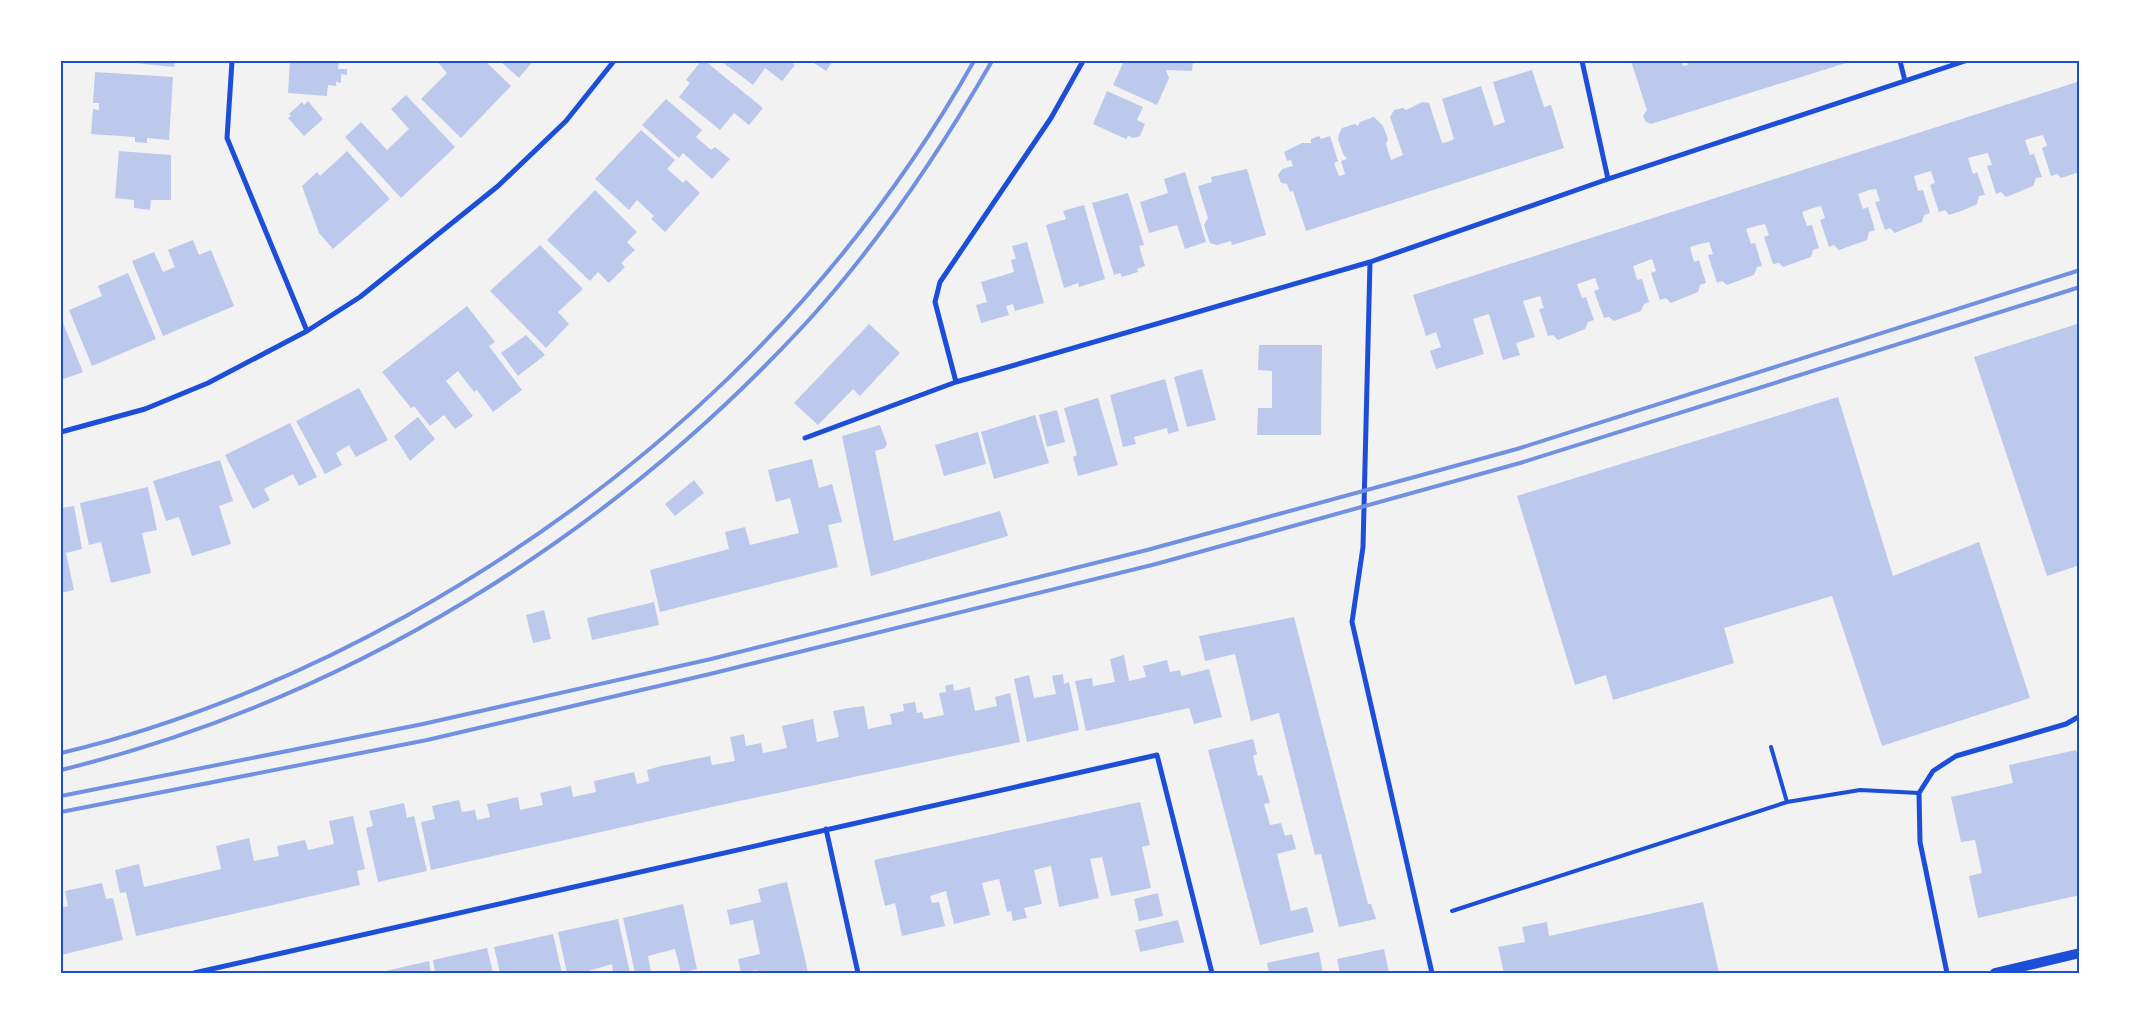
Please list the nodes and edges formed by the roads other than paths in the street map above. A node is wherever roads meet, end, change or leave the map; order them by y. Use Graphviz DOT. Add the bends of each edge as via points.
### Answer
graph roads {
  1 [pos="232,61"];
  2 [pos="614,61"];
  3 [pos="1083,61"];
  4 [pos="1582,61"];
  5 [pos="1900,61"];
  6 [pos="1965,61"];
  7 [pos="1905,81"];
  8 [pos="1608,179"];
  9 [pos="1370,262"];
  10 [pos="307,331"];
  11 [pos="956,382"];
  12 [pos="61,432"];
  13 [pos="805,438"];
  14 [pos="2080,716"];
  15 [pos="1771,747"];
  16 [pos="1919,793"];
  17 [pos="1787,802"];
  18 [pos="826,829"];
  19 [pos="1452,911"];
  20 [pos="2080,953"];
  21 [pos="194,973"];
  22 [pos="858,973"];
  23 [pos="1212,973"];
  24 [pos="1432,973"];
  25 [pos="1947,973"];
  26 [pos="1995,973"];
  1 -- 10 [label="street" via="226,138"];
  2 -- 10 [label="street" via="566,121 498,186 360,297"];
  3 -- 11 [label="street" via="1051,118 940,282 935,302"];
  4 -- 8 [label="street"];
  5 -- 7 [label="street"];
  6 -- 7 [label="street"];
  7 -- 8 [label="street"];
  8 -- 9 [label="street"];
  9 -- 11 [label="street"];
  9 -- 24 [label="street" via="1362,547 1352,622"];
  10 -- 12 [label="street" via="208,383 145,410"];
  11 -- 13 [label="street"];
  14 -- 16 [label="street" via="2066,724 1956,756 1933,771"];
  15 -- 17 [label="lane"];
  16 -- 17 [label="lane" via="1860,790"];
  16 -- 25 [label="street" via="1920,842"];
  17 -- 19 [label="lane"];
  18 -- 21 [label="street"];
  18 -- 22 [label="street"];
  18 -- 23 [label="street" via="1157,755"];
  20 -- 26 [label="main road"];
}
